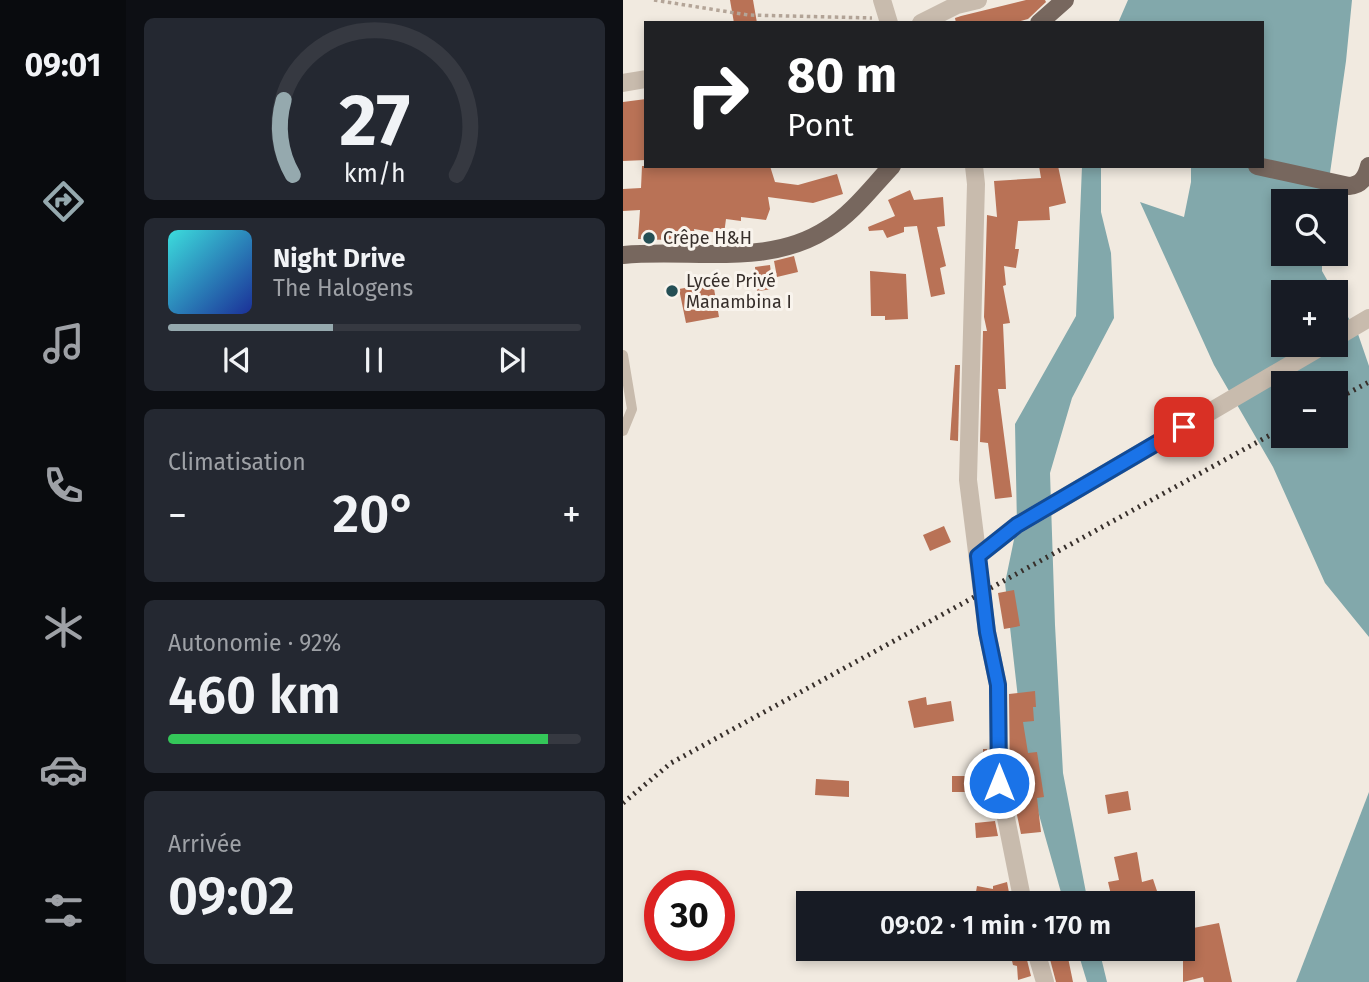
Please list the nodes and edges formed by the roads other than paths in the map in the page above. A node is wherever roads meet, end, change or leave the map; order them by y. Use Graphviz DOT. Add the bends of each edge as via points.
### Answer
graph roads {
  1 [pos="882,0"];
  2 [pos="978,0"];
  3 [pos="1065,0"];
  4 [pos="888,21"];
  5 [pos="925,21"];
  6 [pos="1041,21"];
  7 [pos="644,79"];
  8 [pos="623,83"];
  9 [pos="890,168"];
  10 [pos="974,168"];
  11 [pos="1264,168"];
  12 [pos="1368,177"];
  13 [pos="623,255"];
  14 [pos="1369,318"];
  15 [pos="1348,330"];
  16 [pos="623,355"];
  17 [pos="1304,357"];
  18 [pos="623,431"];
  19 [pos="978,556"];
  20 [pos="1021,891"];
  21 [pos="1039,961"];
  22 [pos="1045,982"];
  1 -- 4 [label="street"];
  2 -- 5 [label="street"];
  3 -- 6 [label="main road"];
  7 -- 8 [label="street"];
  9 -- 13 [label="main road" via="838,222 804,241 722,255"];
  10 -- 19 [label="street" via="968,480"];
  11 -- 12 [label="main road" via="1354,185"];
  14 -- 15 [label="street"];
  16 -- 18 [label="lane" via="632,409"];
  17 -- 19 [label="street" via="1017,525"];
  19 -- 20 [label="street" via="998,685 999,783"];
  21 -- 22 [label="street"];
}
